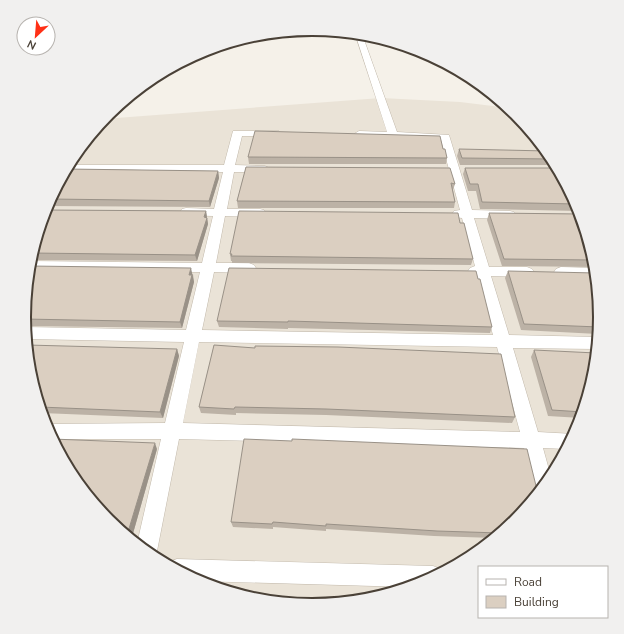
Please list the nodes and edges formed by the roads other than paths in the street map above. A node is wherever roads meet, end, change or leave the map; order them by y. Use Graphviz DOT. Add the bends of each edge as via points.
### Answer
graph roads {
  1 [pos="360,40"];
  2 [pos="284,134"];
  3 [pos="346,134"];
  4 [pos="393,135"];
  5 [pos="74,168"];
  6 [pos="229,168"];
  7 [pos="276,169"];
  8 [pos="439,170"];
  9 [pos="462,170"];
  10 [pos="172,212"];
  11 [pos="220,212"];
  12 [pos="275,213"];
  13 [pos="443,214"];
  14 [pos="467,214"];
  15 [pos="520,215"];
  16 [pos="35,266"];
  17 [pos="207,268"];
  18 [pos="262,268"];
  19 [pos="460,271"];
  20 [pos="483,271"];
  21 [pos="590,273"];
  22 [pos="32,333"];
  23 [pos="192,336"];
  24 [pos="503,341"];
  25 [pos="592,342"];
  26 [pos="55,431"];
  27 [pos="172,431"];
  28 [pos="531,440"];
  29 [pos="564,441"];
  30 [pos="542,479"];
  31 [pos="147,545"];
  32 [pos="191,570"];
  33 [pos="421,577"];
  1 -- 4 [label="street"];
  2 -- 6 [label="street" via="237,133"];
  3 -- 4 [label="street"];
  4 -- 9 [label="street" via="445,137"];
  5 -- 6 [label="street"];
  6 -- 7 [label="street"];
  6 -- 11 [label="street"];
  8 -- 9 [label="street"];
  9 -- 14 [label="street"];
  10 -- 11 [label="street"];
  11 -- 12 [label="street"];
  11 -- 17 [label="street"];
  13 -- 14 [label="street"];
  14 -- 15 [label="street"];
  14 -- 20 [label="street"];
  16 -- 17 [label="street"];
  17 -- 18 [label="street"];
  17 -- 23 [label="street"];
  19 -- 20 [label="street"];
  20 -- 21 [label="street"];
  20 -- 24 [label="street"];
  22 -- 23 [label="street"];
  23 -- 24 [label="street"];
  23 -- 27 [label="street"];
  24 -- 25 [label="street"];
  24 -- 28 [label="street"];
  26 -- 27 [label="street"];
  27 -- 28 [label="street"];
  27 -- 31 [label="street"];
  28 -- 29 [label="street"];
  28 -- 30 [label="street"];
  32 -- 33 [label="street"];
}
